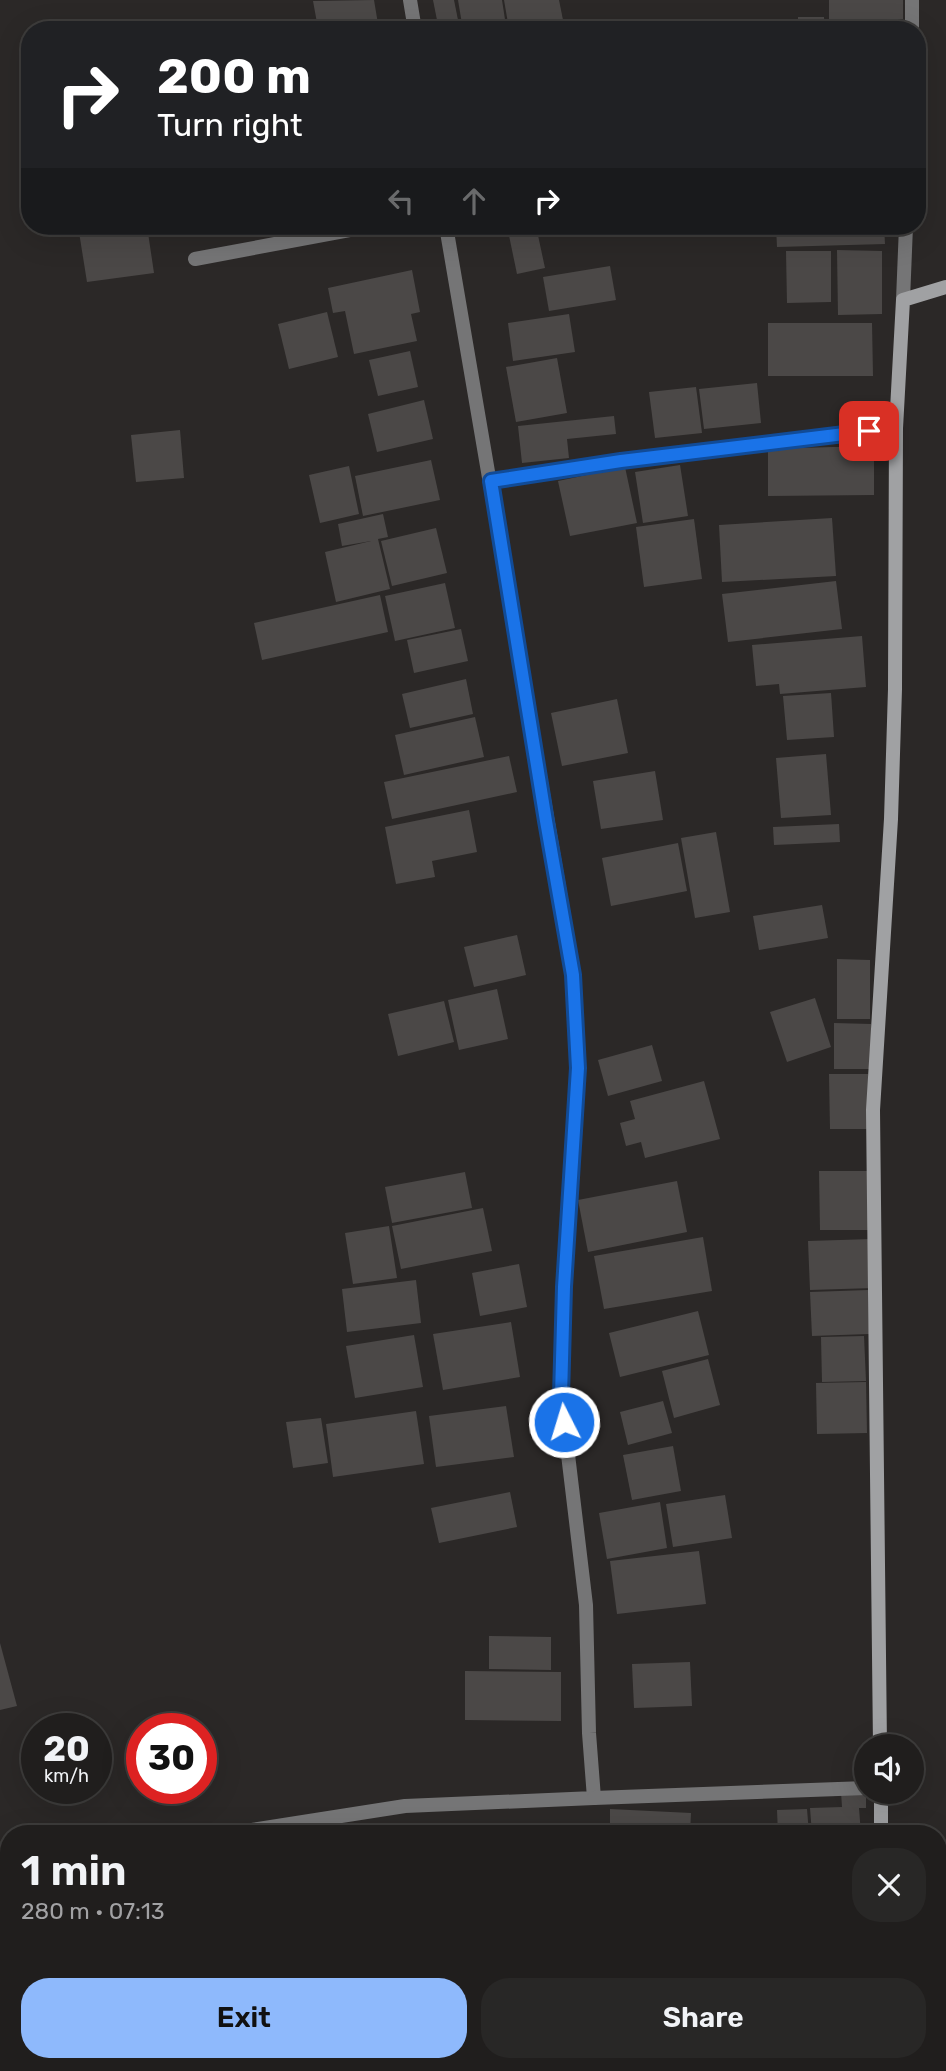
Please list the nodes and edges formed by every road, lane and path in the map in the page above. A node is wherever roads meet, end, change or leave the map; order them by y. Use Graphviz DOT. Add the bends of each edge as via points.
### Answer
graph roads {
  1 [pos="410,0"];
  2 [pos="912,0"];
  3 [pos="414,21"];
  4 [pos="912,21"];
  5 [pos="324,235"];
  6 [pos="448,235"];
  7 [pos="906,235"];
  8 [pos="195,260"];
  9 [pos="946,287"];
  10 [pos="903,300"];
  11 [pos="896,428"];
  12 [pos="491,481"];
  13 [pos="880,1734"];
  14 [pos="854,1788"];
  15 [pos="594,1798"];
  16 [pos="881,1804"];
  17 [pos="284,1825"];
  18 [pos="881,1825"];
  1 -- 3 [label="street"];
  2 -- 4 [label="street"];
  5 -- 8 [label="street"];
  6 -- 12 [label="street"];
  7 -- 10 [label="street"];
  9 -- 10 [label="main road"];
  10 -- 11 [label="main road"];
  11 -- 12 [label="street"];
  11 -- 13 [label="main road" via="891,819 873,1110"];
  12 -- 15 [label="street" via="573,975 578,1068 561,1396 586,1605"];
  14 -- 15 [label="street"];
  15 -- 17 [label="street" via="405,1806"];
  16 -- 18 [label="main road"];
}
